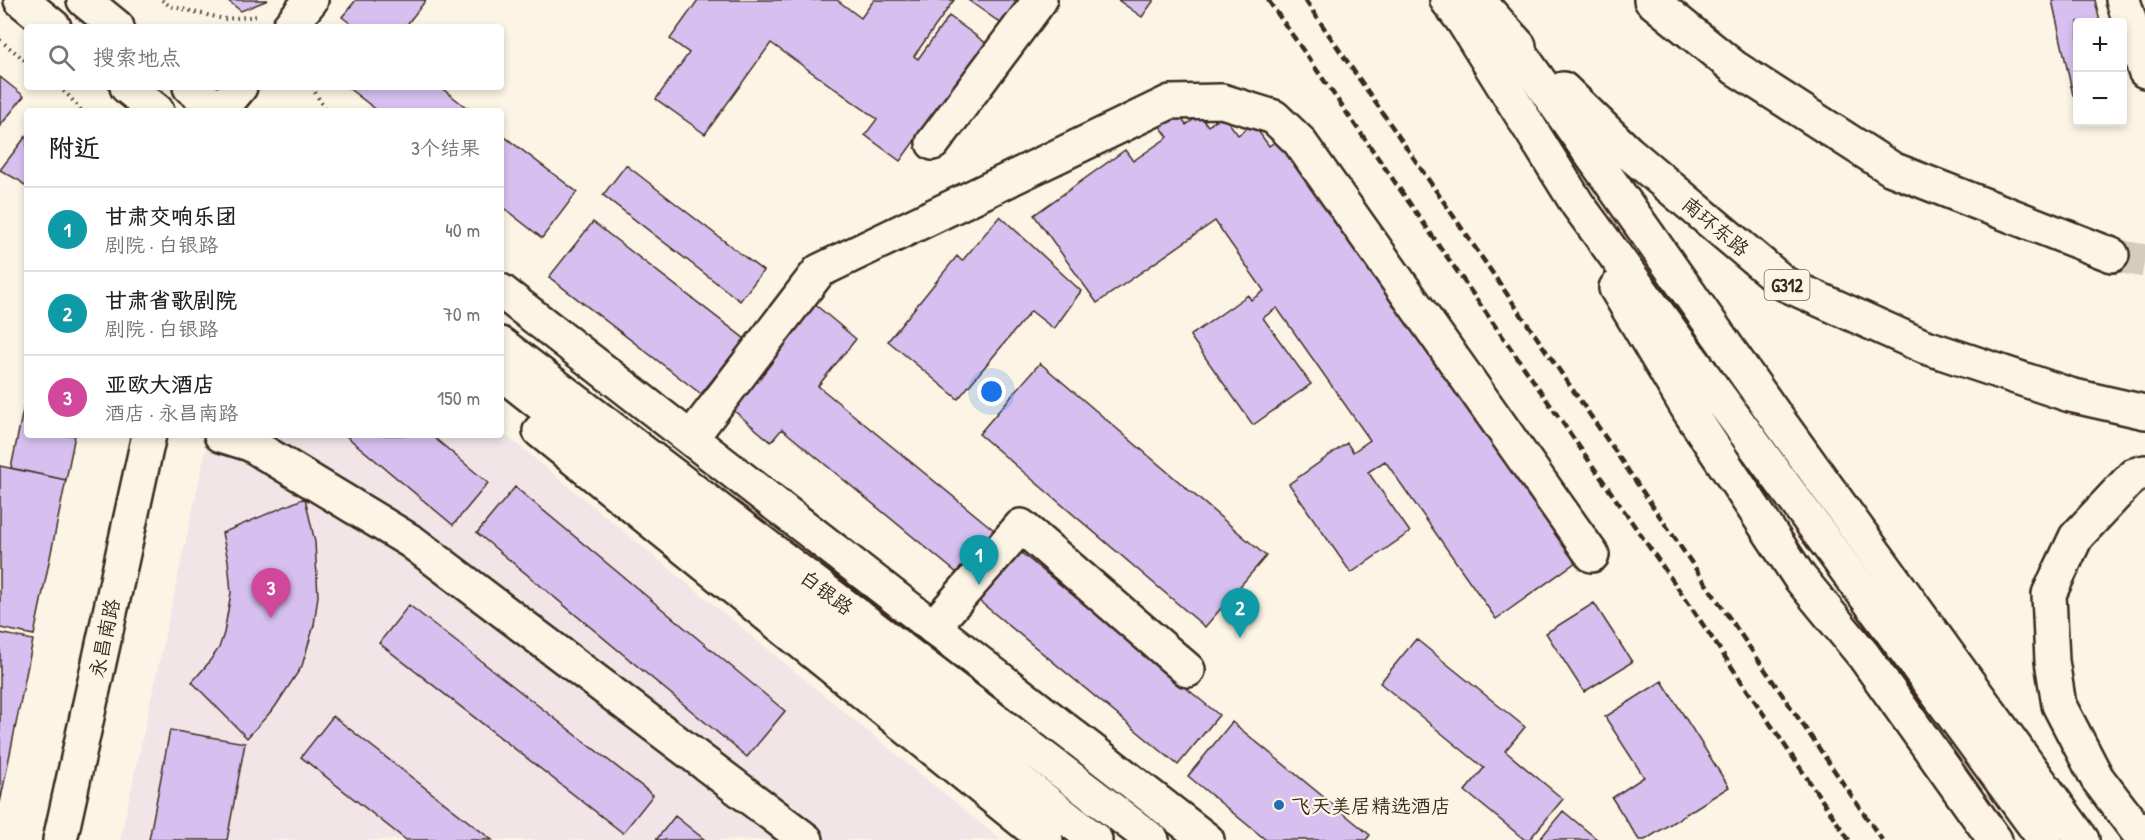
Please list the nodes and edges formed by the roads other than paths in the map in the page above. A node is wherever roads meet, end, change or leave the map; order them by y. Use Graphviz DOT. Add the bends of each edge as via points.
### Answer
graph roads {
  1 [pos="21,0"];
  2 [pos="84,0"];
  3 [pos="1040,0"];
  4 [pos="1447,0"];
  5 [pos="1478,0"];
  6 [pos="1651,0"];
  7 [pos="1681,0"];
  8 [pos="2123,0"];
  9 [pos="50,24"];
  10 [pos="113,24"];
  11 [pos="1504,31"];
  12 [pos="1735,68"];
  13 [pos="2145,71"];
  14 [pos="131,90"];
  15 [pos="194,90"];
  16 [pos="238,90"];
  17 [pos="153,108"];
  18 [pos="216,108"];
  19 [pos="222,108"];
  20 [pos="933,143"];
  21 [pos="1578,205"];
  22 [pos="2112,255"];
  23 [pos="504,293"];
  24 [pos="504,346"];
  25 [pos="504,374"];
  26 [pos="504,402"];
  27 [pos="2145,412"];
  28 [pos="148,438"];
  29 [pos="231,438"];
  30 [pos="691,438"];
  31 [pos="2145,472"];
  32 [pos="1592,555"];
  33 [pos="933,627"];
  34 [pos="1188,670"];
  35 [pos="60,840"];
  36 [pos="806,840"];
  37 [pos="1046,840"];
  38 [pos="1095,840"];
  39 [pos="1152,840"];
  40 [pos="1207,840"];
  41 [pos="1995,840"];
  42 [pos="2045,840"];
  43 [pos="2082,840"];
  44 [pos="2144,840"];
  1 -- 9 [label="main road"];
  2 -- 10 [label="main road"];
  3 -- 20 [label="main road"];
  4 -- 21 [label="main road"];
  5 -- 11 [label="main road, 南环东路 / G312"];
  6 -- 12 [label="main road"];
  7 -- 12 [label="main road"];
  8 -- 13 [label="main road"];
  11 -- 27 [label="main road, 南环东路 / G312" via="1628,152 1785,284 1923,346 2070,395"];
  11 -- 43 [label="main road"];
  12 -- 22 [label="main road" via="1892,169"];
  14 -- 17 [label="main road"];
  15 -- 18 [label="main road"];
  16 -- 19 [label="main road"];
  21 -- 41 [label="main road" via="1587,240 1690,412 1800,578 1864,656"];
  21 -- 42 [label="main road"];
  23 -- 30 [label="main road"];
  24 -- 39 [label="main road, 白银路"];
  25 -- 38 [label="main road, 白银路"];
  26 -- 37 [label="main road"];
  28 -- 35 [label="main road, 永昌南路"];
  29 -- 36 [label="main road" via="250,444 412,542"];
  30 -- 32 [label="main road" via="819,271 1170,102 1222,101 1274,117 1299,141"];
  30 -- 33 [label="main road"];
  31 -- 44 [label="main road" via="2134,475 2076,537 2049,594 2052,661 2059,705 2097,778"];
  33 -- 34 [label="main road" via="1021,526"];
  33 -- 40 [label="main road"];
}
